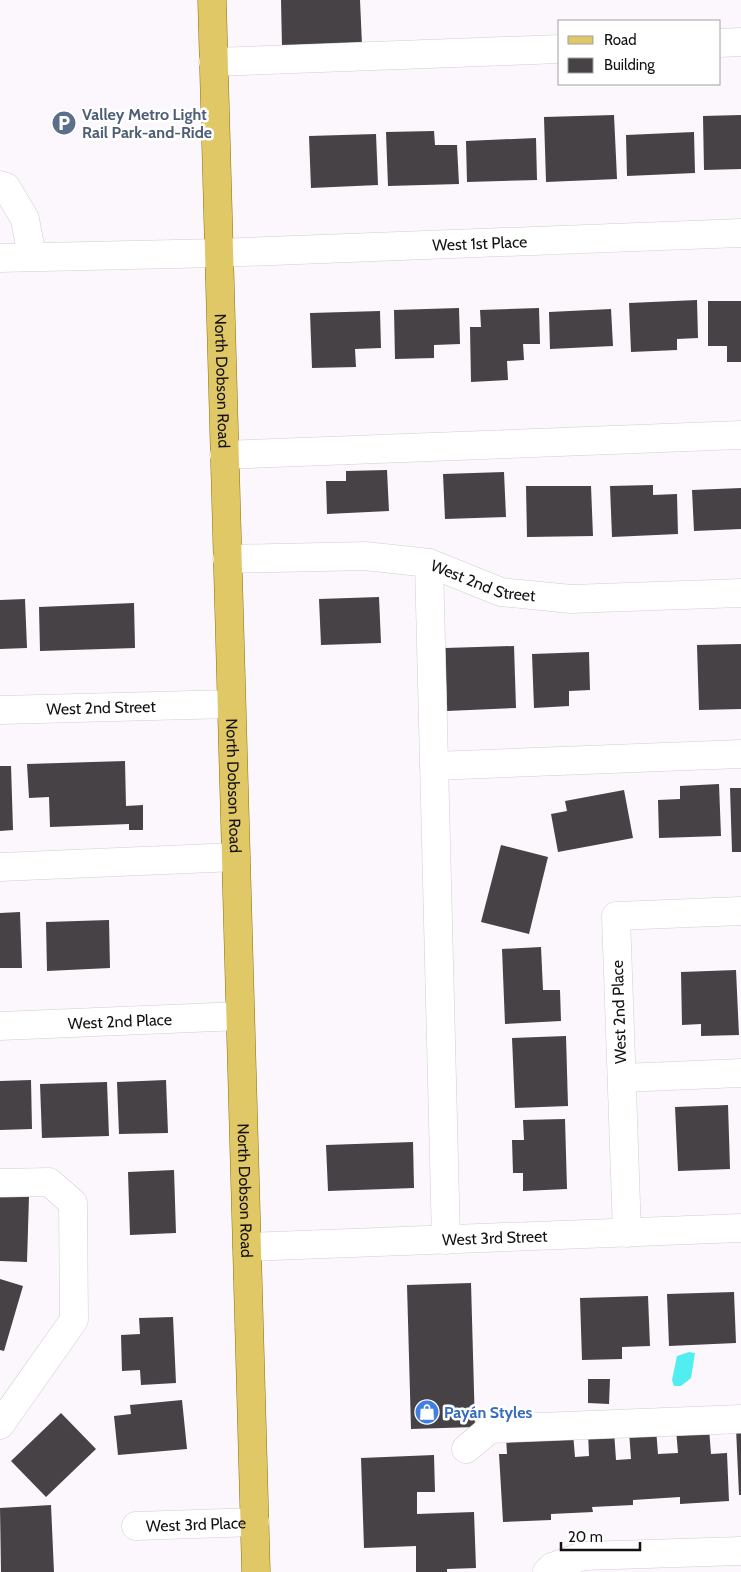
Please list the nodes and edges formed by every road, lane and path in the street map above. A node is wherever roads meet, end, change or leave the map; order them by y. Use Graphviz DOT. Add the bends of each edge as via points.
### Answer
graph roads {
  1 [pos="212,0"];
  2 [pos="741,42"];
  3 [pos="721,43"];
  4 [pos="558,49"];
  5 [pos="213,62"];
  6 [pos="0,185"];
  7 [pos="741,233"];
  8 [pos="218,253"];
  9 [pos="32,257"];
  10 [pos="0,258"];
  11 [pos="741,434"];
  12 [pos="224,455"];
  13 [pos="227,559"];
  14 [pos="429,563"];
  15 [pos="741,592"];
  16 [pos="231,704"];
  17 [pos="0,710"];
  18 [pos="741,754"];
  19 [pos="434,766"];
  20 [pos="236,857"];
  21 [pos="0,867"];
  22 [pos="741,911"];
  23 [pos="240,1016"];
  24 [pos="0,1026"];
  25 [pos="741,1073"];
  26 [pos="622,1078"];
  27 [pos="0,1183"];
  28 [pos="741,1228"];
  29 [pos="627,1233"];
  30 [pos="446,1240"];
  31 [pos="247,1247"];
  32 [pos="741,1419"];
  33 [pos="0,1425"];
  34 [pos="466,1449"];
  35 [pos="255,1522"];
  36 [pos="136,1526"];
  37 [pos="741,1551"];
  38 [pos="256,1572"];
  39 [pos="547,1572"];
  1 -- 5 [label="main road, North Dobson Road"];
  2 -- 3 [label="street"];
  4 -- 5 [label="street"];
  5 -- 8 [label="main road, North Dobson Road"];
  6 -- 9 [label="street" via="6,187 25,219"];
  7 -- 8 [label="street, West 1st Place"];
  8 -- 9 [label="street, West 1st Place"];
  8 -- 12 [label="main road, North Dobson Road"];
  9 -- 10 [label="street, West 1st Place"];
  11 -- 12 [label="street"];
  12 -- 13 [label="main road, North Dobson Road"];
  13 -- 14 [label="street, West 2nd Street" via="365,556"];
  13 -- 16 [label="main road, North Dobson Road"];
  14 -- 15 [label="street, West 2nd Street" via="501,592 570,599"];
  14 -- 19 [label="street"];
  16 -- 17 [label="street, West 2nd Street"];
  16 -- 20 [label="main road, North Dobson Road"];
  18 -- 19 [label="street"];
  19 -- 30 [label="street"];
  20 -- 21 [label="street"];
  20 -- 23 [label="main road, North Dobson Road"];
  22 -- 26 [label="street, West 2nd Place" via="616,916"];
  23 -- 24 [label="street, West 2nd Place"];
  23 -- 31 [label="main road, North Dobson Road"];
  25 -- 26 [label="street"];
  26 -- 29 [label="street, West 2nd Place"];
  27 -- 33 [label="street" via="49,1182 74,1203 74,1320"];
  28 -- 29 [label="street, West 3rd Street"];
  29 -- 30 [label="street, West 3rd Street"];
  30 -- 31 [label="street, West 3rd Street"];
  31 -- 35 [label="main road, North Dobson Road"];
  32 -- 34 [label="street" via="490,1429"];
  35 -- 36 [label="street, West 3rd Place"];
  35 -- 38 [label="main road, North Dobson Road"];
  37 -- 39 [label="street" via="583,1556 552,1567"];
}
